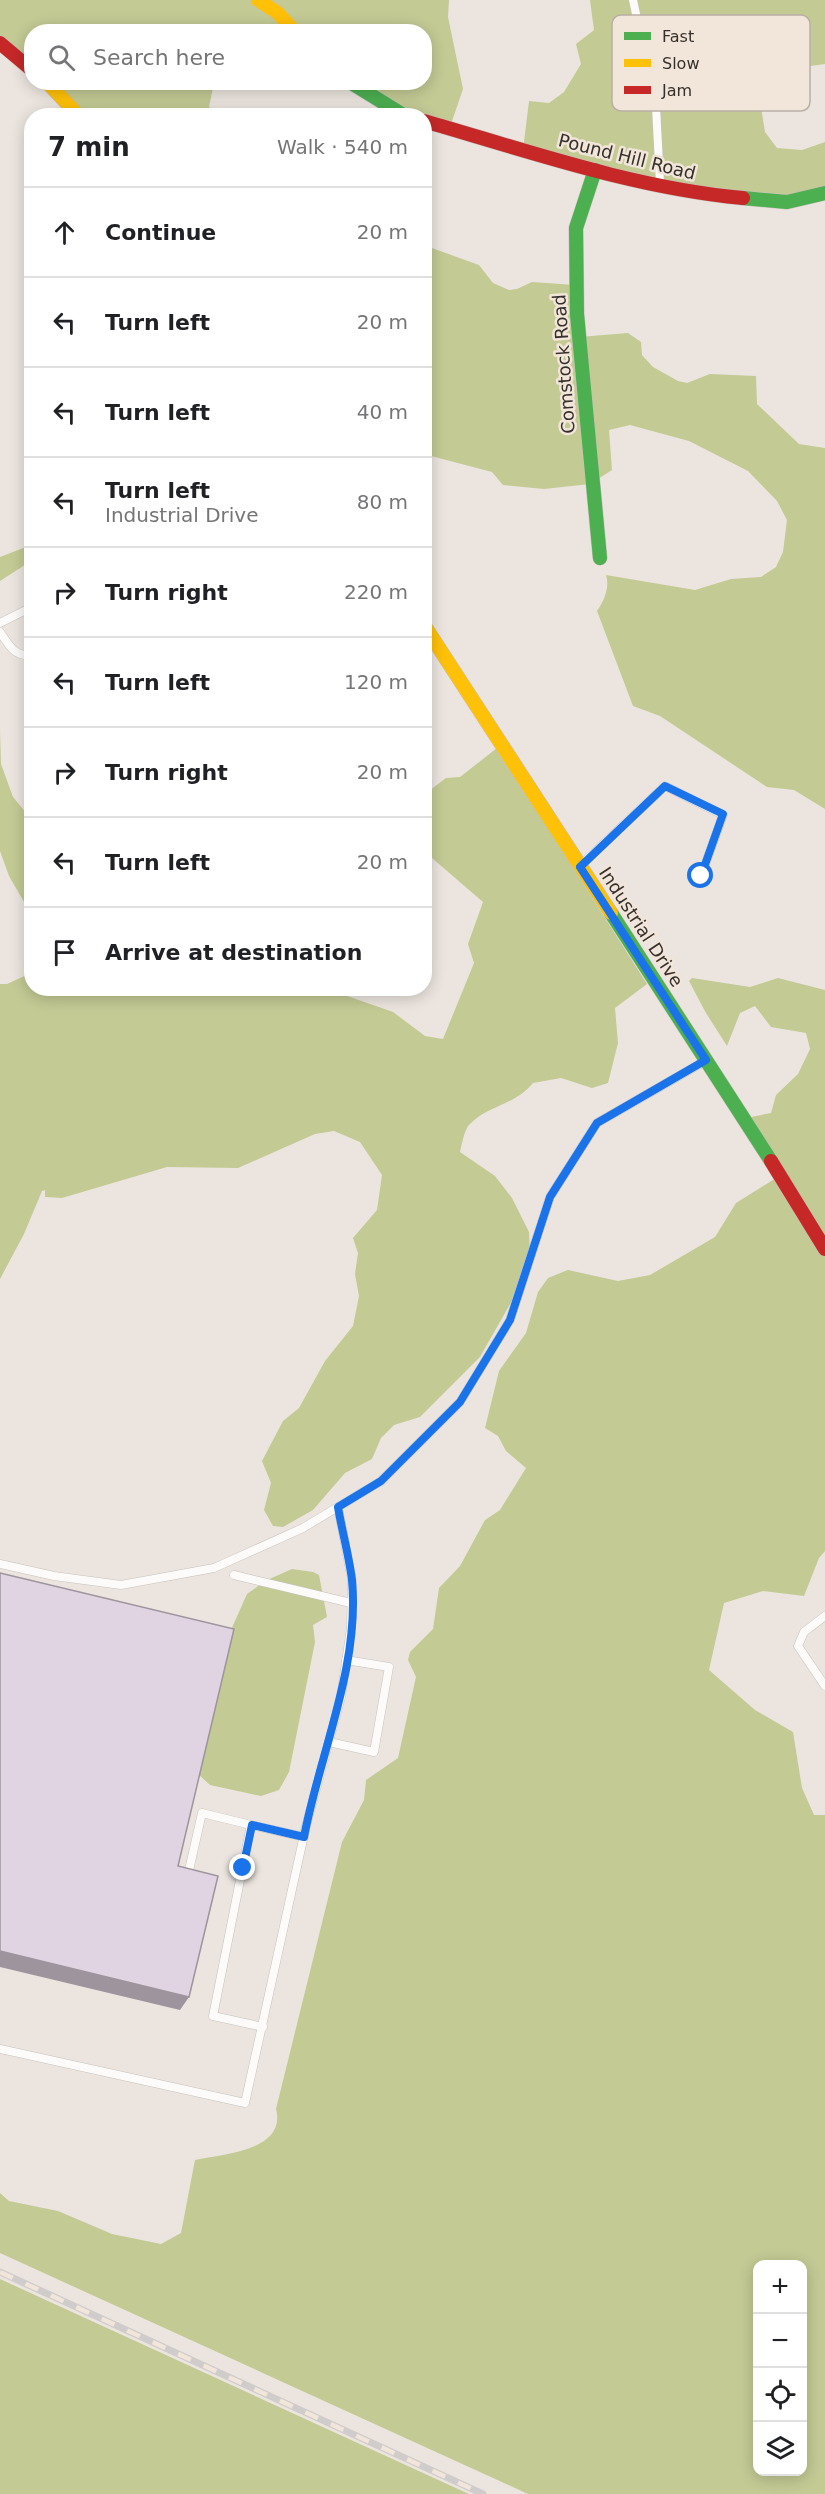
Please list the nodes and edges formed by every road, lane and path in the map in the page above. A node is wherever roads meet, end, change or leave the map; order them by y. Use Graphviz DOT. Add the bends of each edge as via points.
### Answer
graph roads {
  1 [pos="258,0"];
  2 [pos="633,0"];
  3 [pos="636,15"];
  4 [pos="288,24"];
  5 [pos="0,43"];
  6 [pos="24,63"];
  7 [pos="55,90"];
  8 [pos="364,90"];
  9 [pos="71,108"];
  10 [pos="392,108"];
  11 [pos="656,111"];
  12 [pos="432,123"];
  13 [pos="595,170"];
  14 [pos="660,185"];
  15 [pos="825,193"];
  16 [pos="600,558"];
  17 [pos="24,611"];
  18 [pos="0,623"];
  19 [pos="0,632"];
  20 [pos="432,637"];
  21 [pos="24,656"];
  22 [pos="580,867"];
  23 [pos="701,876"];
  24 [pos="706,1060"];
  25 [pos="825,1250"];
  26 [pos="338,1507"];
  27 [pos="0,1564"];
  28 [pos="234,1575"];
  29 [pos="351,1603"];
  30 [pos="825,1616"];
  31 [pos="346,1660"];
  32 [pos="825,1686"];
  33 [pos="329,1742"];
  34 [pos="252,1825"];
  35 [pos="304,1837"];
  36 [pos="190,1866"];
  37 [pos="263,2027"];
  38 [pos="0,2049"];
  1 -- 4 [label="street"];
  2 -- 3 [label="lane"];
  5 -- 6 [label="street"];
  7 -- 9 [label="street"];
  8 -- 10 [label="street"];
  11 -- 14 [label="lane"];
  12 -- 13 [label="street, Pound Hill Road"];
  13 -- 14 [label="street, Pound Hill Road"];
  13 -- 16 [label="street, Comstock Road" via="576,228 577,314"];
  14 -- 15 [label="street, Pound Hill Road" via="711,195 787,202"];
  17 -- 18 [label="lane"];
  19 -- 21 [label="lane" via="14,652"];
  20 -- 22 [label="street, Industrial Drive"];
  22 -- 23 [label="lane" via="665,786 723,814"];
  22 -- 24 [label="street, Industrial Drive"];
  24 -- 25 [label="street, Industrial Drive"];
  24 -- 26 [label="lane" via="597,1123 550,1197 510,1320 460,1402 381,1481"];
  26 -- 27 [label="lane" via="303,1528 214,1568 121,1585"];
  26 -- 29 [label="lane" via="352,1580"];
  28 -- 29 [label="lane"];
  29 -- 31 [label="lane"];
  30 -- 32 [label="lane" via="804,1632 798,1646"];
  31 -- 33 [label="lane"];
  31 -- 33 [label="lane" via="388,1667 374,1752"];
  33 -- 35 [label="lane"];
  34 -- 35 [label="lane"];
  34 -- 36 [label="lane" via="202,1813"];
  34 -- 37 [label="lane" via="213,2016"];
  35 -- 37 [label="lane"];
  37 -- 38 [label="lane" via="245,2103"];
}
